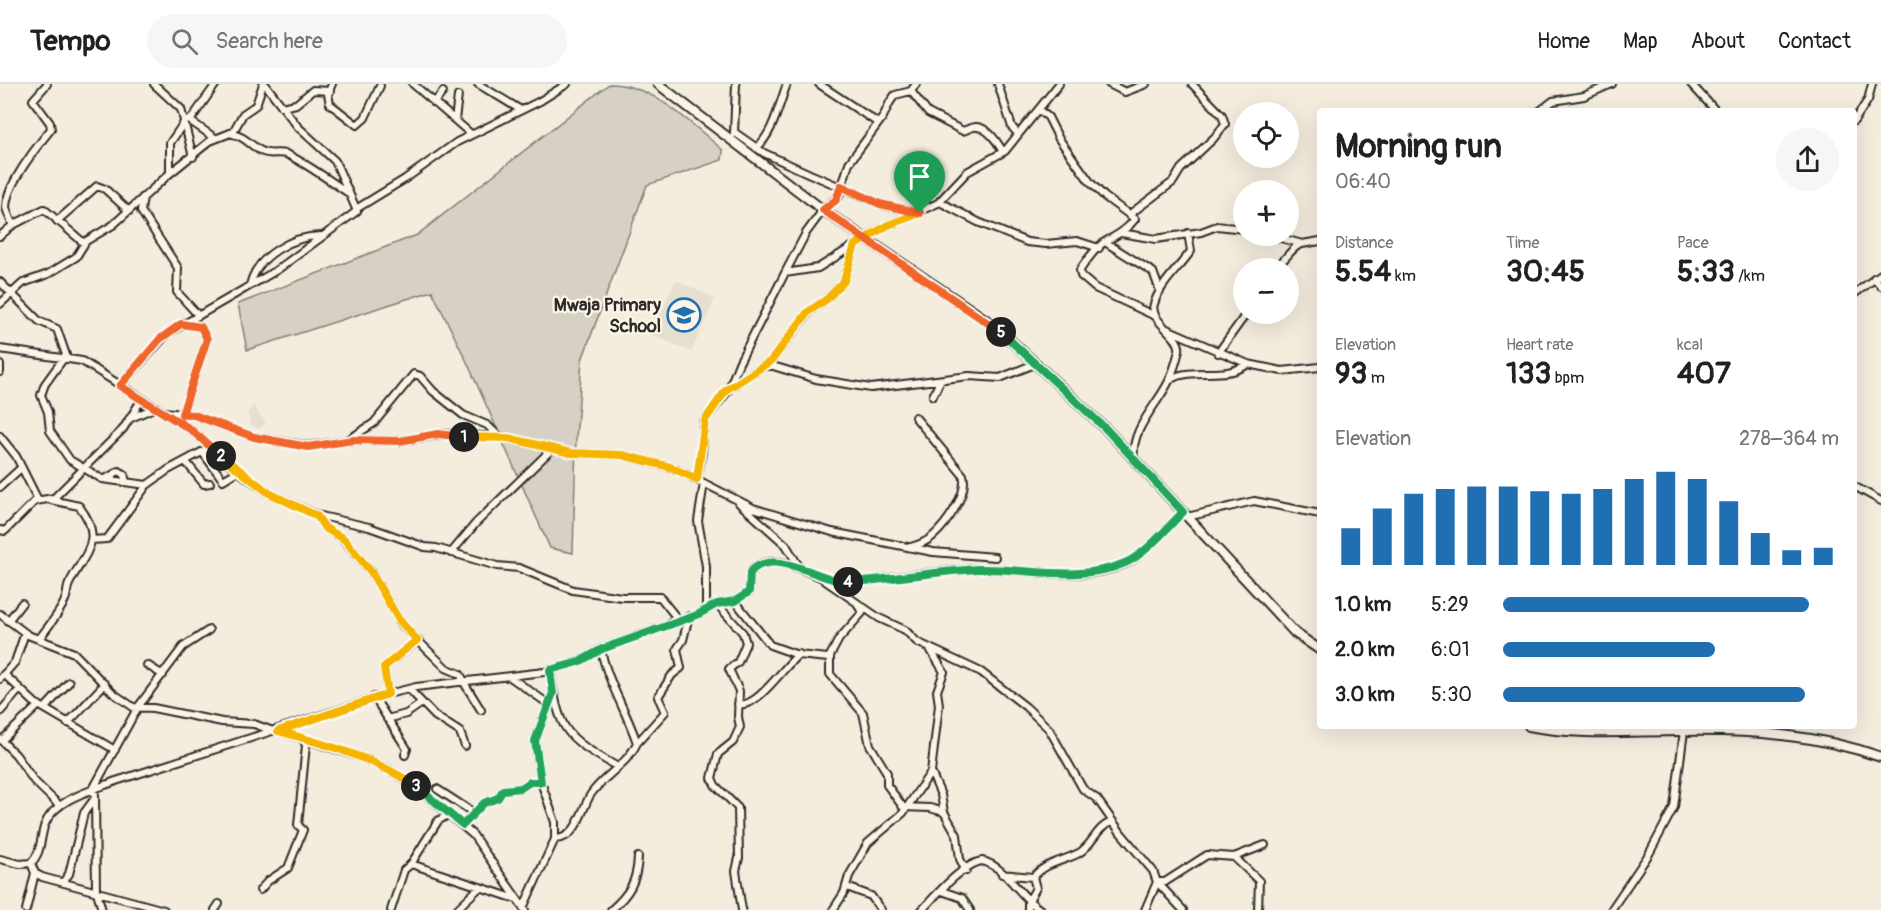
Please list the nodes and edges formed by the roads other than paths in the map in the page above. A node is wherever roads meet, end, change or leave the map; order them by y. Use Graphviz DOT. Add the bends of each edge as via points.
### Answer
graph roads {
  1 [pos="47,84"];
  2 [pos="154,84"];
  3 [pos="216,84"];
  4 [pos="264,84"];
  5 [pos="413,84"];
  6 [pos="478,84"];
  7 [pos="567,84"];
  8 [pos="658,84"];
  9 [pos="736,84"];
  10 [pos="788,84"];
  11 [pos="819,84"];
  12 [pos="916,84"];
  13 [pos="998,84"];
  14 [pos="1059,84"];
  15 [pos="1109,84"];
  16 [pos="1146,84"];
  17 [pos="1192,84"];
  18 [pos="1691,84"];
  19 [pos="1872,84"];
  20 [pos="1608,85"];
  21 [pos="380,86"];
  22 [pos="331,87"];
  23 [pos="911,91"];
  24 [pos="443,92"];
  25 [pos="458,96"];
  26 [pos="434,103"];
  27 [pos="282,107"];
  28 [pos="1544,108"];
  29 [pos="1713,108"];
  30 [pos="521,110"];
  31 [pos="1039,110"];
  32 [pos="1857,116"];
  33 [pos="455,120"];
  34 [pos="187,123"];
  35 [pos="878,123"];
  36 [pos="230,133"];
  37 [pos="471,134"];
  38 [pos="1018,134"];
  39 [pos="734,136"];
  40 [pos="215,138"];
  41 [pos="756,148"];
  42 [pos="1003,152"];
  43 [pos="193,156"];
  44 [pos="170,173"];
  45 [pos="841,186"];
  46 [pos="348,192"];
  47 [pos="144,197"];
  48 [pos="940,202"];
  49 [pos="356,209"];
  50 [pos="823,210"];
  51 [pos="129,211"];
  52 [pos="920,213"];
  53 [pos="1130,214"];
  54 [pos="57,221"];
  55 [pos="13,225"];
  56 [pos="1233,228"];
  57 [pos="1120,233"];
  58 [pos="1188,233"];
  59 [pos="0,236"];
  60 [pos="322,236"];
  61 [pos="865,238"];
  62 [pos="1317,241"];
  63 [pos="1105,242"];
  64 [pos="84,243"];
  65 [pos="1301,244"];
  66 [pos="855,245"];
  67 [pos="1099,248"];
  68 [pos="1287,258"];
  69 [pos="785,273"];
  70 [pos="1881,274"];
  71 [pos="1874,278"];
  72 [pos="0,282"];
  73 [pos="250,285"];
  74 [pos="1881,286"];
  75 [pos="1160,291"];
  76 [pos="1857,292"];
  77 [pos="13,294"];
  78 [pos="0,304"];
  79 [pos="197,314"];
  80 [pos="1155,316"];
  81 [pos="181,324"];
  82 [pos="1239,324"];
  83 [pos="1167,329"];
  84 [pos="0,349"];
  85 [pos="1218,353"];
  86 [pos="65,357"];
  87 [pos="1037,363"];
  88 [pos="1248,364"];
  89 [pos="0,365"];
  90 [pos="764,366"];
  91 [pos="1317,367"];
  92 [pos="0,372"];
  93 [pos="1170,379"];
  94 [pos="939,381"];
  95 [pos="120,386"];
  96 [pos="726,390"];
  97 [pos="933,396"];
  98 [pos="142,399"];
  99 [pos="156,407"];
  100 [pos="163,412"];
  101 [pos="182,414"];
  102 [pos="915,417"];
  103 [pos="129,419"];
  104 [pos="0,436"];
  105 [pos="500,437"];
  106 [pos="345,442"];
  107 [pos="212,447"];
  108 [pos="551,450"];
  109 [pos="203,453"];
  110 [pos="1134,459"];
  111 [pos="186,462"];
  112 [pos="83,467"];
  113 [pos="21,468"];
  114 [pos="238,471"];
  115 [pos="105,479"];
  116 [pos="701,481"];
  117 [pos="126,482"];
  118 [pos="210,483"];
  119 [pos="147,485"];
  120 [pos="0,487"];
  121 [pos="1857,488"];
  122 [pos="38,500"];
  123 [pos="51,500"];
  124 [pos="737,501"];
  125 [pos="1881,501"];
  126 [pos="1317,513"];
  127 [pos="1185,515"];
  128 [pos="317,516"];
  129 [pos="0,530"];
  130 [pos="91,540"];
  131 [pos="910,547"];
  132 [pos="451,553"];
  133 [pos="995,557"];
  134 [pos="798,566"];
  135 [pos="819,576"];
  136 [pos="735,601"];
  137 [pos="856,601"];
  138 [pos="22,603"];
  139 [pos="717,604"];
  140 [pos="706,609"];
  141 [pos="0,614"];
  142 [pos="689,616"];
  143 [pos="8,621"];
  144 [pos="668,625"];
  145 [pos="209,630"];
  146 [pos="25,633"];
  147 [pos="39,639"];
  148 [pos="417,640"];
  149 [pos="929,648"];
  150 [pos="1317,648"];
  151 [pos="602,649"];
  152 [pos="799,654"];
  153 [pos="828,658"];
  154 [pos="147,664"];
  155 [pos="550,670"];
  156 [pos="163,675"];
  157 [pos="2,676"];
  158 [pos="510,677"];
  159 [pos="464,681"];
  160 [pos="69,682"];
  161 [pos="105,684"];
  162 [pos="20,689"];
  163 [pos="409,689"];
  164 [pos="553,693"];
  165 [pos="388,694"];
  166 [pos="374,698"];
  167 [pos="422,703"];
  168 [pos="548,703"];
  169 [pos="738,704"];
  170 [pos="42,707"];
  171 [pos="138,707"];
  172 [pos="481,710"];
  173 [pos="0,712"];
  174 [pos="556,712"];
  175 [pos="387,719"];
  176 [pos="67,723"];
  177 [pos="1558,729"];
  178 [pos="1747,729"];
  179 [pos="1684,730"];
  180 [pos="276,731"];
  181 [pos="1,739"];
  182 [pos="303,739"];
  183 [pos="637,743"];
  184 [pos="465,746"];
  185 [pos="115,750"];
  186 [pos="405,755"];
  187 [pos="1881,757"];
  188 [pos="616,766"];
  189 [pos="930,771"];
  190 [pos="541,782"];
  191 [pos="437,789"];
  192 [pos="92,790"];
  193 [pos="95,798"];
  194 [pos="60,806"];
  195 [pos="908,808"];
  196 [pos="944,812"];
  197 [pos="474,813"];
  198 [pos="449,814"];
  199 [pos="1112,822"];
  200 [pos="463,825"];
  201 [pos="555,839"];
  202 [pos="1265,845"];
  203 [pos="638,857"];
  204 [pos="1234,857"];
  205 [pos="0,859"];
  206 [pos="31,863"];
  207 [pos="411,864"];
  208 [pos="965,871"];
  209 [pos="35,873"];
  210 [pos="1002,874"];
  211 [pos="1033,877"];
  212 [pos="63,882"];
  213 [pos="1157,882"];
  214 [pos="480,887"];
  215 [pos="847,887"];
  216 [pos="260,890"];
  217 [pos="942,891"];
  218 [pos="97,892"];
  219 [pos="516,899"];
  220 [pos="1028,902"];
  221 [pos="458,908"];
  222 [pos="524,909"];
  223 [pos="26,910"];
  224 [pos="102,910"];
  225 [pos="164,910"];
  226 [pos="391,910"];
  227 [pos="611,910"];
  228 [pos="742,910"];
  229 [pos="833,910"];
  230 [pos="880,910"];
  231 [pos="922,910"];
  232 [pos="970,910"];
  233 [pos="1028,910"];
  234 [pos="1041,910"];
  235 [pos="1145,910"];
  236 [pos="1184,910"];
  237 [pos="1258,910"];
  238 [pos="1611,910"];
  1 -- 55 [label="street" via="33,100 52,128 28,158 14,184 6,204"];
  2 -- 34 [label="street" via="178,105"];
  3 -- 34 [label="street"];
  4 -- 27 [label="street"];
  4 -- 36 [label="street" via="253,110 244,112"];
  5 -- 26 [label="street"];
  6 -- 30 [label="street"];
  7 -- 30 [label="street"];
  8 -- 39 [label="main road"];
  9 -- 39 [label="street"];
  10 -- 41 [label="street" via="778,106 778,117"];
  11 -- 35 [label="street"];
  12 -- 23 [label="street"];
  13 -- 38 [label="street"];
  14 -- 31 [label="street"];
  15 -- 16 [label="street" via="1125,92"];
  17 -- 53 [label="street" via="1222,114 1225,124 1173,182"];
  18 -- 29 [label="street"];
  19 -- 32 [label="street" via="1869,98"];
  20 -- 28 [label="street" via="1584,96 1553,101"];
  21 -- 22 [label="street" via="365,118 357,125 330,104"];
  22 -- 27 [label="street" via="313,90 296,104"];
  23 -- 35 [label="street" via="894,96"];
  23 -- 42 [label="street" via="930,115 964,132 981,127"];
  24 -- 26 [label="street"];
  25 -- 33 [label="street"];
  26 -- 33 [label="street"];
  27 -- 46 [label="street" via="335,161"];
  30 -- 37 [label="street"];
  31 -- 38 [label="street"];
  31 -- 53 [label="street" via="1048,117 1090,182"];
  33 -- 37 [label="street"];
  34 -- 40 [label="street"];
  34 -- 43 [label="street"];
  34 -- 44 [label="street" via="170,143"];
  35 -- 45 [label="street" via="849,163"];
  36 -- 40 [label="street"];
  36 -- 46 [label="street" via="246,137 267,153 291,157"];
  37 -- 49 [label="street"];
  38 -- 42 [label="street"];
  39 -- 41 [label="street"];
  39 -- 50 [label="main road"];
  40 -- 43 [label="street"];
  41 -- 45 [label="street"];
  42 -- 48 [label="street" via="971,168"];
  43 -- 44 [label="street"];
  44 -- 47 [label="street"];
  45 -- 50 [label="street" via="836,200"];
  45 -- 52 [label="street" via="880,204"];
  46 -- 49 [label="street"];
  47 -- 51 [label="street"];
  47 -- 79 [label="street" via="141,211 178,268 177,292"];
  48 -- 52 [label="street"];
  48 -- 67 [label="street" via="1027,242 1077,241"];
  49 -- 60 [label="street"];
  50 -- 61 [label="main road"];
  50 -- 69 [label="street"];
  51 -- 54 [label="street" via="97,186"];
  51 -- 64 [label="street"];
  52 -- 61 [label="street"];
  53 -- 57 [label="street" via="1134,220"];
  54 -- 55 [label="street" via="44,209"];
  54 -- 64 [label="street"];
  55 -- 59 [label="street"];
  56 -- 58 [label="street" via="1217,226"];
  57 -- 58 [label="street" via="1156,239"];
  57 -- 63 [label="street"];
  58 -- 75 [label="street" via="1191,251"];
  60 -- 73 [label="street"];
  60 -- 73 [label="street" via="297,241 273,252 256,267"];
  61 -- 66 [label="street"];
  61 -- 87 [label="main road" via="995,326"];
  62 -- 65 [label="street"];
  63 -- 67 [label="street"];
  63 -- 75 [label="street" via="1154,272"];
  64 -- 77 [label="street" via="76,257 23,283"];
  65 -- 68 [label="street"];
  66 -- 69 [label="street" via="818,268"];
  66 -- 90 [label="street" via="844,281 808,312 779,353"];
  67 -- 80 [label="street" via="1080,271 1086,282"];
  69 -- 96 [label="street"];
  70 -- 71 [label="street"];
  71 -- 74 [label="street"];
  71 -- 76 [label="street"];
  72 -- 77 [label="street"];
  73 -- 79 [label="street"];
  75 -- 80 [label="street" via="1153,306"];
  77 -- 78 [label="street"];
  77 -- 86 [label="street" via="39,321 58,330"];
  79 -- 81 [label="street"];
  80 -- 83 [label="street"];
  81 -- 95 [label="street" via="160,339"];
  81 -- 101 [label="street" via="201,327 207,339"];
  82 -- 85 [label="street"];
  83 -- 85 [label="street"];
  83 -- 93 [label="street" via="1179,347"];
  84 -- 86 [label="street"];
  85 -- 88 [label="street"];
  86 -- 95 [label="street" via="82,361"];
  86 -- 112 [label="street" via="41,395 52,434 70,460"];
  87 -- 94 [label="street" via="1000,378 969,376"];
  87 -- 110 [label="main road"];
  88 -- 91 [label="street" via="1282,371"];
  88 -- 93 [label="street" via="1227,374 1184,373"];
  89 -- 92 [label="street"];
  90 -- 94 [label="street" via="863,388"];
  90 -- 96 [label="street"];
  93 -- 110 [label="street" via="1137,436"];
  94 -- 97 [label="street"];
  95 -- 98 [label="street"];
  96 -- 116 [label="street" via="704,421"];
  98 -- 99 [label="street"];
  98 -- 103 [label="street"];
  99 -- 100 [label="street"];
  99 -- 103 [label="street"];
  100 -- 101 [label="street"];
  100 -- 107 [label="street"];
  101 -- 106 [label="street" via="254,437 308,447"];
  102 -- 131 [label="street" via="963,475 965,483 960,498 935,535"];
  103 -- 112 [label="street"];
  104 -- 113 [label="street" via="14,451"];
  105 -- 106 [label="street" via="438,434 400,441"];
  105 -- 106 [label="street" via="487,425 463,415 414,374 374,423"];
  105 -- 108 [label="street"];
  107 -- 109 [label="street"];
  107 -- 114 [label="street"];
  108 -- 116 [label="street" via="622,455 670,467"];
  108 -- 132 [label="street"];
  109 -- 111 [label="street"];
  109 -- 114 [label="street" via="223,480"];
  110 -- 127 [label="main road"];
  111 -- 118 [label="street" via="206,485"];
  111 -- 119 [label="street"];
  112 -- 115 [label="street"];
  112 -- 123 [label="street"];
  113 -- 120 [label="street"];
  113 -- 122 [label="street"];
  114 -- 128 [label="street" via="269,493"];
  115 -- 117 [label="street"];
  115 -- 117 [label="street" via="119,471"];
  116 -- 124 [label="street"];
  116 -- 140 [label="street" via="698,516 706,566"];
  117 -- 119 [label="street"];
  119 -- 130 [label="street" via="108,539"];
  121 -- 125 [label="street"];
  122 -- 123 [label="street"];
  122 -- 129 [label="street" via="5,531"];
  123 -- 130 [label="street" via="79,506 90,521"];
  124 -- 131 [label="street" via="832,532"];
  124 -- 134 [label="street" via="786,545"];
  126 -- 127 [label="street" via="1254,501"];
  127 -- 135 [label="street" via="1141,553 1107,570 1062,573 980,569 852,582"];
  127 -- 150 [label="main road" via="1295,633"];
  128 -- 132 [label="street" via="369,527"];
  128 -- 148 [label="street" via="325,528 344,539 371,572 399,620"];
  130 -- 147 [label="street" via="63,604"];
  131 -- 133 [label="street"];
  132 -- 144 [label="street" via="519,568 573,590 622,597 659,597 675,614"];
  134 -- 135 [label="street"];
  134 -- 136 [label="street" via="781,563 755,567 750,573 749,592"];
  135 -- 137 [label="street"];
  136 -- 139 [label="street"];
  136 -- 152 [label="street" via="770,645"];
  137 -- 149 [label="street"];
  137 -- 153 [label="street" via="861,614"];
  138 -- 143 [label="street"];
  139 -- 140 [label="street"];
  139 -- 169 [label="street" via="742,632 746,643 738,662 729,668 739,691"];
  140 -- 142 [label="street"];
  141 -- 143 [label="street"];
  142 -- 144 [label="street"];
  142 -- 183 [label="street" via="677,649 681,668 658,697 665,712"];
  143 -- 146 [label="street"];
  144 -- 151 [label="street"];
  145 -- 156 [label="street" via="183,647"];
  146 -- 147 [label="street"];
  146 -- 157 [label="street" via="16,660"];
  147 -- 161 [label="street" via="74,653"];
  148 -- 159 [label="street"];
  148 -- 165 [label="street" via="384,667"];
  149 -- 189 [label="street" via="944,672 938,691"];
  149 -- 199 [label="street" via="991,679 1043,723 1081,787 1097,799"];
  151 -- 155 [label="street" via="579,662"];
  151 -- 183 [label="street" via="603,663"];
  152 -- 153 [label="street"];
  152 -- 169 [label="street" via="758,697"];
  153 -- 195 [label="street" via="832,679 863,713 869,743 887,773 887,784 903,807"];
  154 -- 156 [label="street"];
  155 -- 158 [label="street"];
  155 -- 164 [label="street"];
  156 -- 171 [label="street"];
  157 -- 162 [label="street"];
  158 -- 159 [label="street"];
  158 -- 168 [label="street"];
  159 -- 163 [label="street"];
  159 -- 172 [label="street"];
  160 -- 170 [label="street"];
  161 -- 171 [label="street" via="121,700"];
  161 -- 176 [label="street"];
  162 -- 170 [label="street"];
  162 -- 173 [label="street"];
  163 -- 165 [label="street"];
  163 -- 167 [label="street"];
  164 -- 168 [label="street"];
  164 -- 174 [label="street"];
  165 -- 166 [label="street"];
  166 -- 175 [label="street"];
  166 -- 180 [label="street"];
  167 -- 175 [label="street" via="406,714"];
  167 -- 184 [label="street" via="460,732"];
  168 -- 174 [label="street"];
  168 -- 190 [label="street" via="535,741"];
  169 -- 228 [label="street" via="739,731 718,754 712,778 738,808 736,871"];
  170 -- 176 [label="street"];
  170 -- 181 [label="street"];
  171 -- 180 [label="street" via="254,724"];
  171 -- 185 [label="street"];
  174 -- 188 [label="street" via="577,742"];
  175 -- 186 [label="street" via="406,745"];
  176 -- 185 [label="street"];
  177 -- 179 [label="main road"];
  178 -- 179 [label="main road"];
  178 -- 187 [label="main road" via="1810,738"];
  179 -- 238 [label="street" via="1674,807 1649,855"];
  180 -- 182 [label="street"];
  180 -- 192 [label="street"];
  181 -- 194 [label="street"];
  182 -- 198 [label="street" via="388,769"];
  182 -- 216 [label="street" via="306,745 298,825 303,830 288,868"];
  183 -- 188 [label="street" via="631,755"];
  185 -- 192 [label="street"];
  188 -- 201 [label="street" via="589,796 581,820 562,838"];
  189 -- 195 [label="street"];
  189 -- 196 [label="street"];
  190 -- 197 [label="street" via="505,789"];
  190 -- 201 [label="street" via="551,806"];
  191 -- 197 [label="street"];
  192 -- 193 [label="street"];
  192 -- 194 [label="street"];
  193 -- 212 [label="street" via="84,813 68,877"];
  193 -- 218 [label="street"];
  194 -- 206 [label="street" via="46,822 38,855"];
  195 -- 196 [label="street"];
  195 -- 215 [label="street" via="871,839 853,868"];
  196 -- 208 [label="street" via="957,835"];
  197 -- 200 [label="street"];
  198 -- 200 [label="street"];
  198 -- 207 [label="street" via="438,821"];
  199 -- 211 [label="street" via="1103,825 1081,852 1052,863"];
  199 -- 213 [label="street" via="1148,863"];
  200 -- 219 [label="street" via="477,839"];
  201 -- 222 [label="street"];
  202 -- 204 [label="street"];
  203 -- 227 [label="street" via="636,879 629,893"];
  204 -- 213 [label="street" via="1207,855 1165,882"];
  204 -- 237 [label="street" via="1259,881"];
  205 -- 206 [label="street"];
  206 -- 209 [label="street"];
  207 -- 214 [label="street"];
  207 -- 226 [label="street" via="404,870"];
  208 -- 210 [label="street" via="982,861"];
  208 -- 217 [label="street"];
  209 -- 212 [label="street"];
  209 -- 223 [label="street"];
  210 -- 211 [label="street"];
  210 -- 220 [label="street"];
  211 -- 220 [label="street" via="1036,888"];
  212 -- 218 [label="street"];
  213 -- 235 [label="street"];
  213 -- 236 [label="street"];
  214 -- 219 [label="street"];
  214 -- 221 [label="street"];
  215 -- 229 [label="street"];
  215 -- 230 [label="street" via="871,896"];
  217 -- 231 [label="street"];
  217 -- 232 [label="street" via="962,898"];
  218 -- 224 [label="street"];
  218 -- 225 [label="street"];
  219 -- 222 [label="street"];
  220 -- 233 [label="street"];
  220 -- 234 [label="street"];
}
